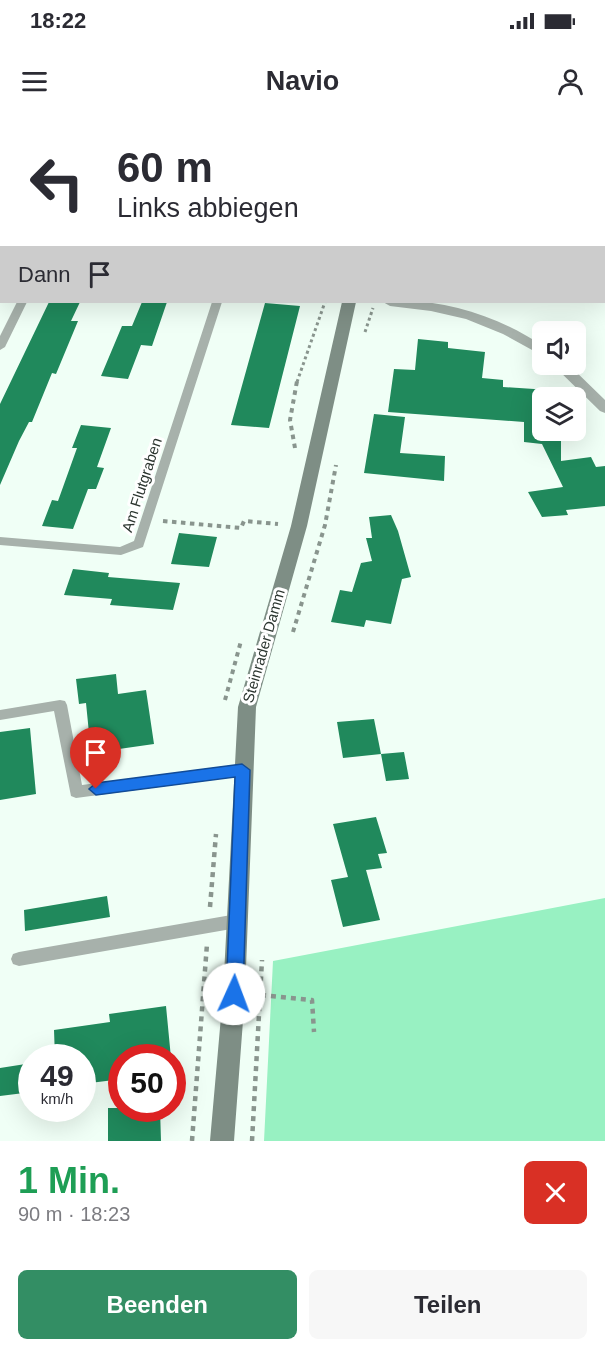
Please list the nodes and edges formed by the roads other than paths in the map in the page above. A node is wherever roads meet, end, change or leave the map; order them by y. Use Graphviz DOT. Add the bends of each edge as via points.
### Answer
graph roads {
  1 [pos="22,303"];
  2 [pos="217,303"];
  3 [pos="349,303"];
  4 [pos="422,303"];
  5 [pos="532,344"];
  6 [pos="0,347"];
  7 [pos="570,375"];
  8 [pos="605,408"];
  9 [pos="0,541"];
  10 [pos="0,715"];
  11 [pos="242,770"];
  12 [pos="237,921"];
  13 [pos="19,959"];
  14 [pos="222,1141"];
  1 -- 6 [label="lane"];
  2 -- 9 [label="lane, Am Flutgraben" via="140,544 121,551"];
  3 -- 11 [label="main road, Steinrader Damm" via="299,526 247,707"];
  4 -- 5 [label="street" via="492,323"];
  7 -- 8 [label="street"];
  10 -- 11 [label="lane" via="60,705 76,792"];
  11 -- 12 [label="main road, Steinrader Damm"];
  12 -- 13 [label="lane"];
  12 -- 14 [label="main road, Steinrader Damm"];
}
